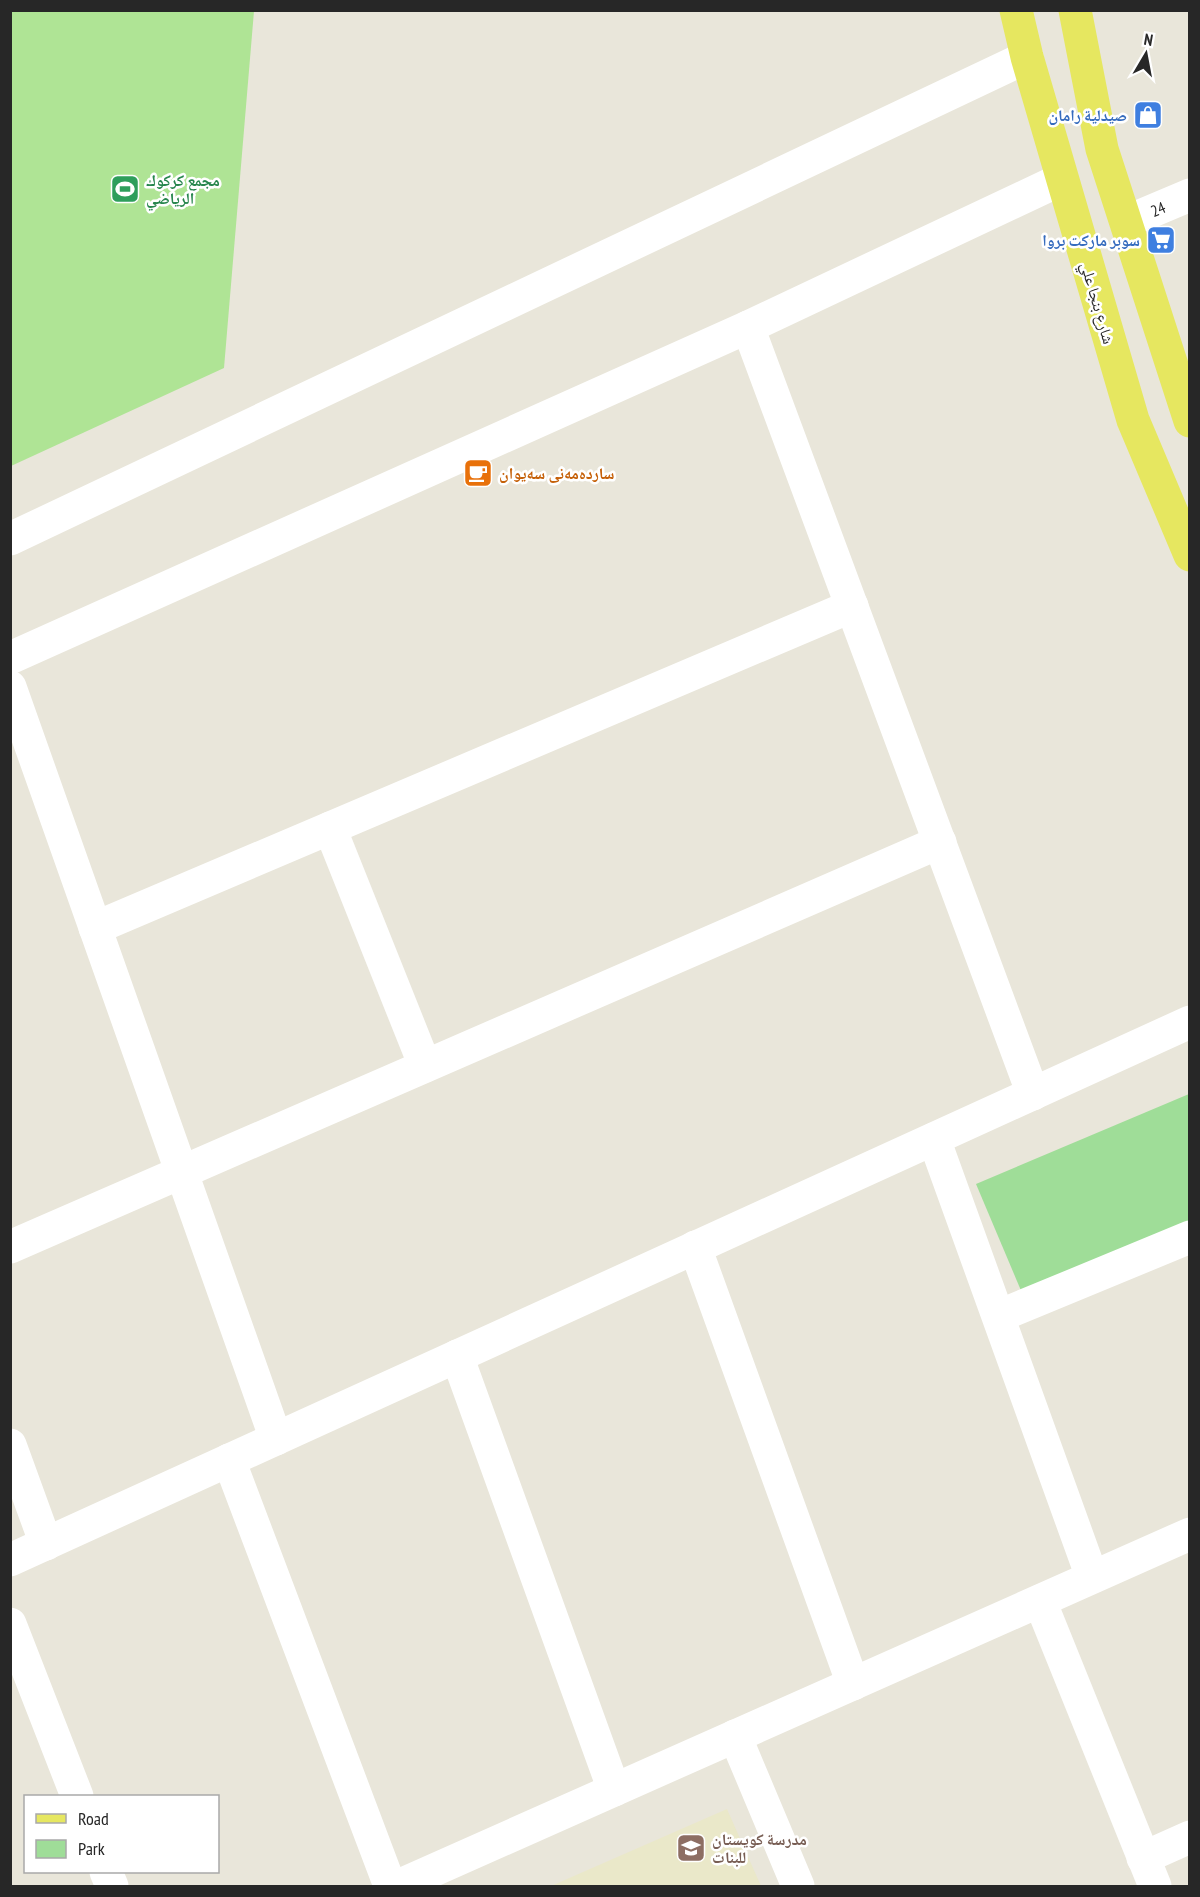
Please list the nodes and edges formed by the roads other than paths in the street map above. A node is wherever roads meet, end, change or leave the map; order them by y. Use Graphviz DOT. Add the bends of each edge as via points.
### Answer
graph roads {
  1 [pos="1016,10"];
  2 [pos="1075,10"];
  3 [pos="1027,57"];
  4 [pos="1062,179"];
  5 [pos="1190,195"];
  6 [pos="1126,222"];
  7 [pos="748,327"];
  8 [pos="1190,422"];
  9 [pos="10,539"];
  10 [pos="1190,555"];
  11 [pos="852,606"];
  12 [pos="10,658"];
  13 [pos="10,687"];
  14 [pos="330,828"];
  15 [pos="940,842"];
  16 [pos="95,928"];
  17 [pos="1190,1022"];
  18 [pos="425,1066"];
  19 [pos="1033,1094"];
  20 [pos="934,1139"];
  21 [pos="182,1172"];
  22 [pos="1190,1237"];
  23 [pos="10,1246"];
  24 [pos="695,1247"];
  25 [pos="999,1316"];
  26 [pos="457,1356"];
  27 [pos="276,1439"];
  28 [pos="10,1445"];
  29 [pos="229,1460"];
  30 [pos="1190,1534"];
  31 [pos="46,1544"];
  32 [pos="10,1560"];
  33 [pos="1092,1577"];
  34 [pos="1040,1601"];
  35 [pos="10,1624"];
  36 [pos="853,1684"];
  37 [pos="735,1736"];
  38 [pos="614,1790"];
  39 [pos="76,1795"];
  40 [pos="1190,1837"];
  41 [pos="1149,1872"];
  42 [pos="106,1873"];
  43 [pos="112,1887"];
  44 [pos="390,1887"];
  45 [pos="398,1887"];
  46 [pos="798,1887"];
  1 -- 3 [label="main road, شارع بنجا علي"];
  2 -- 6 [label="main road" via="1102,149"];
  3 -- 4 [label="main road, شارع بنجا علي"];
  3 -- 9 [label="street"];
  4 -- 7 [label="street"];
  4 -- 10 [label="main road, شارع بنجا علي" via="1133,420"];
  5 -- 6 [label="street, 24"];
  6 -- 8 [label="main road"];
  7 -- 11 [label="street"];
  7 -- 12 [label="street"];
  11 -- 14 [label="street"];
  11 -- 15 [label="street"];
  13 -- 16 [label="street"];
  14 -- 16 [label="street"];
  14 -- 18 [label="street"];
  15 -- 18 [label="street"];
  15 -- 19 [label="street"];
  16 -- 21 [label="street"];
  17 -- 19 [label="street"];
  18 -- 21 [label="street"];
  19 -- 20 [label="street"];
  20 -- 24 [label="street"];
  20 -- 25 [label="street"];
  21 -- 23 [label="street"];
  21 -- 27 [label="street"];
  22 -- 25 [label="street"];
  24 -- 26 [label="street"];
  24 -- 36 [label="street"];
  25 -- 33 [label="street"];
  26 -- 27 [label="street"];
  26 -- 38 [label="street"];
  27 -- 29 [label="street"];
  28 -- 31 [label="street"];
  29 -- 31 [label="street"];
  29 -- 44 [label="street"];
  30 -- 33 [label="street"];
  31 -- 32 [label="street"];
  33 -- 34 [label="street"];
  34 -- 36 [label="street"];
  34 -- 41 [label="street"];
  35 -- 39 [label="street"];
  36 -- 37 [label="street"];
  37 -- 38 [label="street"];
  37 -- 46 [label="street"];
  38 -- 45 [label="street"];
  40 -- 41 [label="street"];
  42 -- 43 [label="street"];
}
